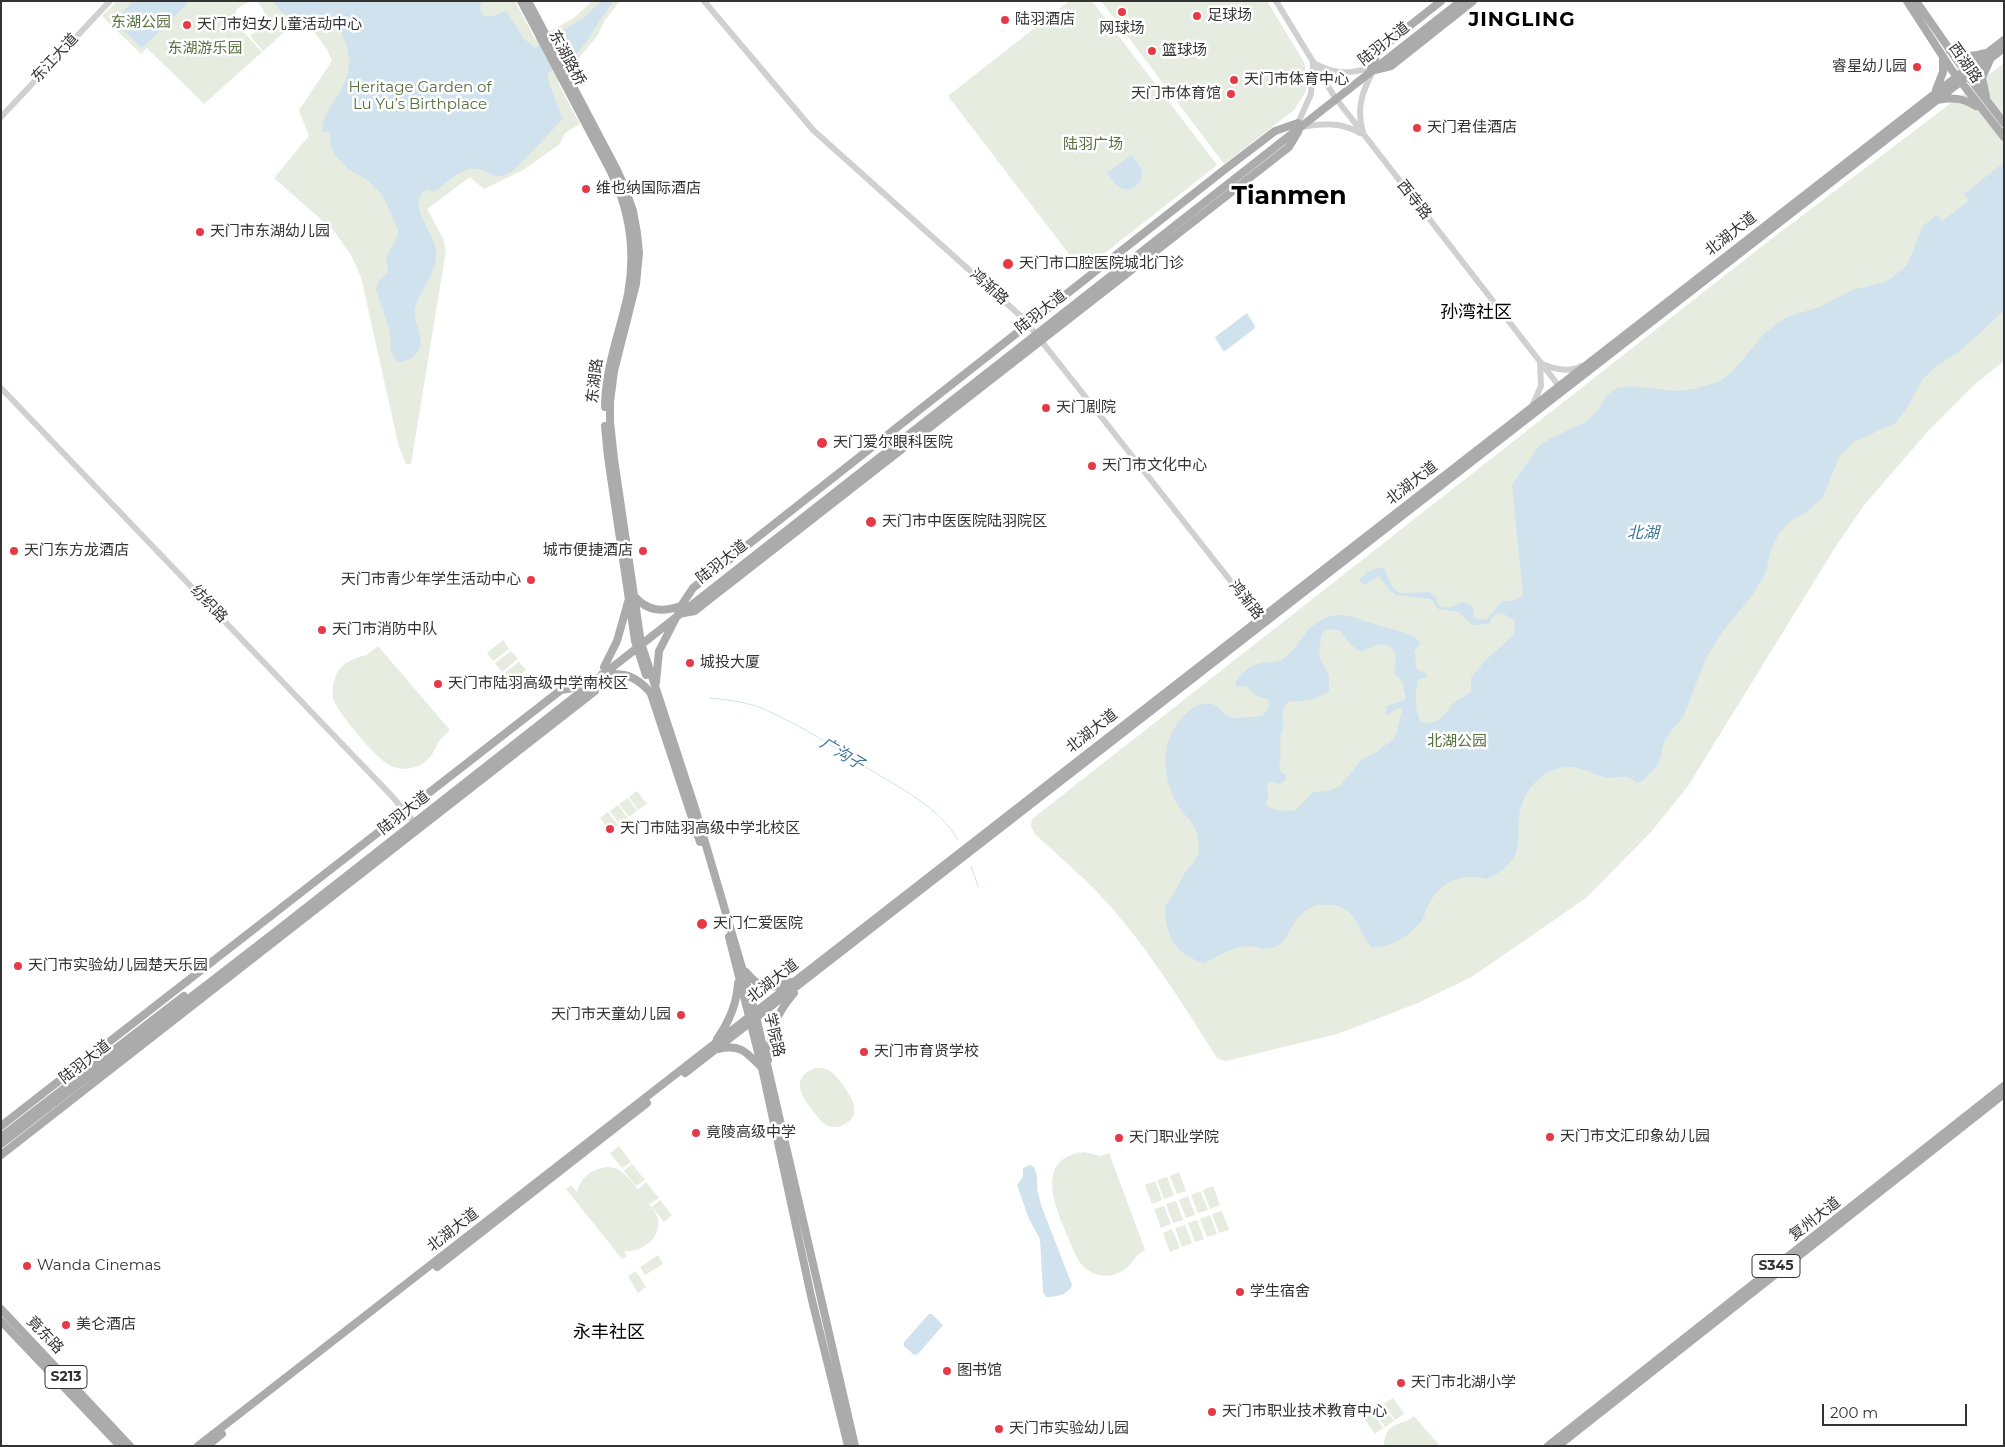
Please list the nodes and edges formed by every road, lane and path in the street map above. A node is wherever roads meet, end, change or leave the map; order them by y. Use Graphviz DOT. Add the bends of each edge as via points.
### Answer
graph roads {
  1 [pos="110,1"];
  2 [pos="521,1"];
  3 [pos="528,1"];
  4 [pos="704,1"];
  5 [pos="1276,1"];
  6 [pos="1441,1"];
  7 [pos="1453,1"];
  8 [pos="1461,1"];
  9 [pos="1473,1"];
  10 [pos="1908,1"];
  11 [pos="1916,1"];
  12 [pos="2004,40"];
  13 [pos="2004,48"];
  14 [pos="1950,51"];
  15 [pos="1991,54"];
  16 [pos="1943,56"];
  17 [pos="1312,62"];
  18 [pos="1372,68"];
  19 [pos="1966,73"];
  20 [pos="1958,79"];
  21 [pos="1335,97"];
  22 [pos="1934,98"];
  23 [pos="1990,105"];
  24 [pos="1983,111"];
  25 [pos="1,117"];
  26 [pos="2004,123"];
  27 [pos="1299,125"];
  28 [pos="591,127"];
  29 [pos="1364,136"];
  30 [pos="2004,137"];
  31 [pos="1225,186"];
  32 [pos="1210,209"];
  33 [pos="1179,216"];
  34 [pos="1162,218"];
  35 [pos="1035,332"];
  36 [pos="1540,363"];
  37 [pos="1586,364"];
  38 [pos="1,388"];
  39 [pos="1560,389"];
  40 [pos="1532,407"];
  41 [pos="631,597"];
  42 [pos="681,606"];
  43 [pos="678,614"];
  44 [pos="1262,621"];
  45 [pos="638,642"];
  46 [pos="603,670"];
  47 [pos="579,687"];
  48 [pos="654,692"];
  49 [pos="406,812"];
  50 [pos="415,823"];
  51 [pos="740,970"];
  52 [pos="800,981"];
  53 [pos="753,1018"];
  54 [pos="715,1047"];
  55 [pos="764,1066"];
  56 [pos="2004,1086"];
  57 [pos="2004,1094"];
  58 [pos="1,1126"];
  59 [pos="1,1137"];
  60 [pos="1,1144"];
  61 [pos="1,1155"];
  62 [pos="1,1309"];
  63 [pos="1,1321"];
  64 [pos="120,1446"];
  65 [pos="130,1446"];
  66 [pos="198,1446"];
  67 [pos="207,1446"];
  68 [pos="848,1446"];
  69 [pos="855,1446"];
  70 [pos="1548,1446"];
  71 [pos="1558,1446"];
  1 -- 25 [label="street, 东江大道"];
  2 -- 28 [label="main road, 东湖路桥"];
  3 -- 28 [label="main road, 东湖路桥"];
  4 -- 35 [label="street, 鸿渐路" via="817,134"];
  5 -- 17 [label="street, 西寺路"];
  6 -- 18 [label="main road" via="1379,50"];
  7 -- 18 [label="main road, 陆羽大道"];
  8 -- 18 [label="main road, 陆羽大道"];
  9 -- 18 [label="main road" via="1390,66"];
  10 -- 16 [label="main road, 西湖路"];
  11 -- 14 [label="main road, 西湖路"];
  12 -- 15 [label="main road, 北湖大道"];
  13 -- 15 [label="main road, 北湖大道"];
  14 -- 15 [label="main road" via="1959,56"];
  14 -- 19 [label="main road, 西湖路"];
  15 -- 19 [label="main road, 北湖大道"];
  15 -- 23 [label="main road" via="1982,78"];
  16 -- 20 [label="main road, 西湖路"];
  16 -- 22 [label="main road" via="1943,74"];
  17 -- 18 [label="street" via="1342,73"];
  17 -- 21 [label="street, 西寺路"];
  17 -- 27 [label="street" via="1311,94"];
  18 -- 21 [label="main road, 陆羽大道"];
  18 -- 29 [label="street" via="1360,101 1359,121"];
  19 -- 20 [label="main road, 北湖大道"];
  19 -- 23 [label="main road, 西湖路"];
  20 -- 22 [label="main road, 北湖大道"];
  20 -- 24 [label="main road, 西湖路"];
  21 -- 27 [label="main road, 陆羽大道"];
  21 -- 29 [label="street, 西寺路"];
  22 -- 24 [label="main road" via="1962,99"];
  22 -- 37 [label="main road, 北湖大道"];
  22 -- 39 [label="main road, 北湖大道"];
  23 -- 26 [label="main road, 西湖路"];
  24 -- 30 [label="main road, 西湖路"];
  27 -- 29 [label="street" via="1342,125"];
  27 -- 31 [label="main road, 陆羽大道"];
  27 -- 32 [label="main road" via="1289,147"];
  27 -- 33 [label="main road, 陆羽大道"];
  27 -- 34 [label="main road" via="1275,131"];
  28 -- 41 [label="main road, 东湖路" via="626,188 639,244 636,284 614,371 610,413"];
  29 -- 36 [label="street, 西寺路"];
  31 -- 32 [label="main road"];
  31 -- 35 [label="main road, 陆羽大道"];
  32 -- 35 [label="main road" via="1063,323"];
  33 -- 34 [label="main road"];
  33 -- 35 [label="main road, 陆羽大道"];
  34 -- 35 [label="main road" via="1044,311"];
  35 -- 42 [label="main road, 陆羽大道" via="693,588"];
  35 -- 43 [label="main road, 陆羽大道" via="695,611"];
  35 -- 44 [label="street, 鸿渐路"];
  36 -- 37 [label="street" via="1560,369"];
  36 -- 39 [label="street, 西寺路"];
  36 -- 40 [label="street" via="1541,386"];
  37 -- 39 [label="main road, 北湖大道"];
  38 -- 49 [label="street, 纺织路"];
  39 -- 40 [label="main road, 北湖大道"];
  39 -- 44 [label="main road, 北湖大道"];
  40 -- 44 [label="main road, 北湖大道"];
  41 -- 42 [label="main road" via="662,611"];
  41 -- 45 [label="main road, 东湖路"];
  41 -- 46 [label="main road" via="617,641"];
  42 -- 45 [label="main road, 陆羽大道"];
  43 -- 45 [label="main road, 陆羽大道"];
  43 -- 48 [label="main road" via="659,651"];
  44 -- 52 [label="main road, 北湖大道"];
  45 -- 46 [label="main road, 陆羽大道"];
  45 -- 48 [label="main road, 学院路"];
  46 -- 47 [label="main road, 陆羽大道"];
  46 -- 48 [label="main road" via="635,678"];
  46 -- 50 [label="main road" via="595,690"];
  47 -- 49 [label="main road" via="561,690"];
  47 -- 50 [label="main road, 陆羽大道"];
  48 -- 51 [label="main road, 学院路"];
  49 -- 50 [label="street, 纺织路"];
  49 -- 58 [label="main road"];
  50 -- 59 [label="main road, 陆羽大道"];
  50 -- 60 [label="main road, 陆羽大道"];
  50 -- 61 [label="main road"];
  51 -- 52 [label="main road" via="763,986 776,987"];
  51 -- 53 [label="main road, 学院路"];
  51 -- 54 [label="main road" via="735,1004"];
  52 -- 53 [label="main road, 北湖大道"];
  52 -- 55 [label="main road" via="776,1018"];
  53 -- 54 [label="main road, 北湖大道"];
  53 -- 55 [label="main road, 学院路"];
  54 -- 55 [label="main road" via="744,1050"];
  54 -- 66 [label="main road, 北湖大道"];
  54 -- 67 [label="main road, 北湖大道"];
  55 -- 68 [label="main road, 学院路" via="811,1296"];
  55 -- 69 [label="main road, 学院路"];
  56 -- 70 [label="main road, 复州大道 / S345"];
  57 -- 71 [label="main road, 复州大道 / S345"];
  62 -- 65 [label="main road, 竟东路 / S213"];
  63 -- 64 [label="main road, 竟东路 / S213"];
}
